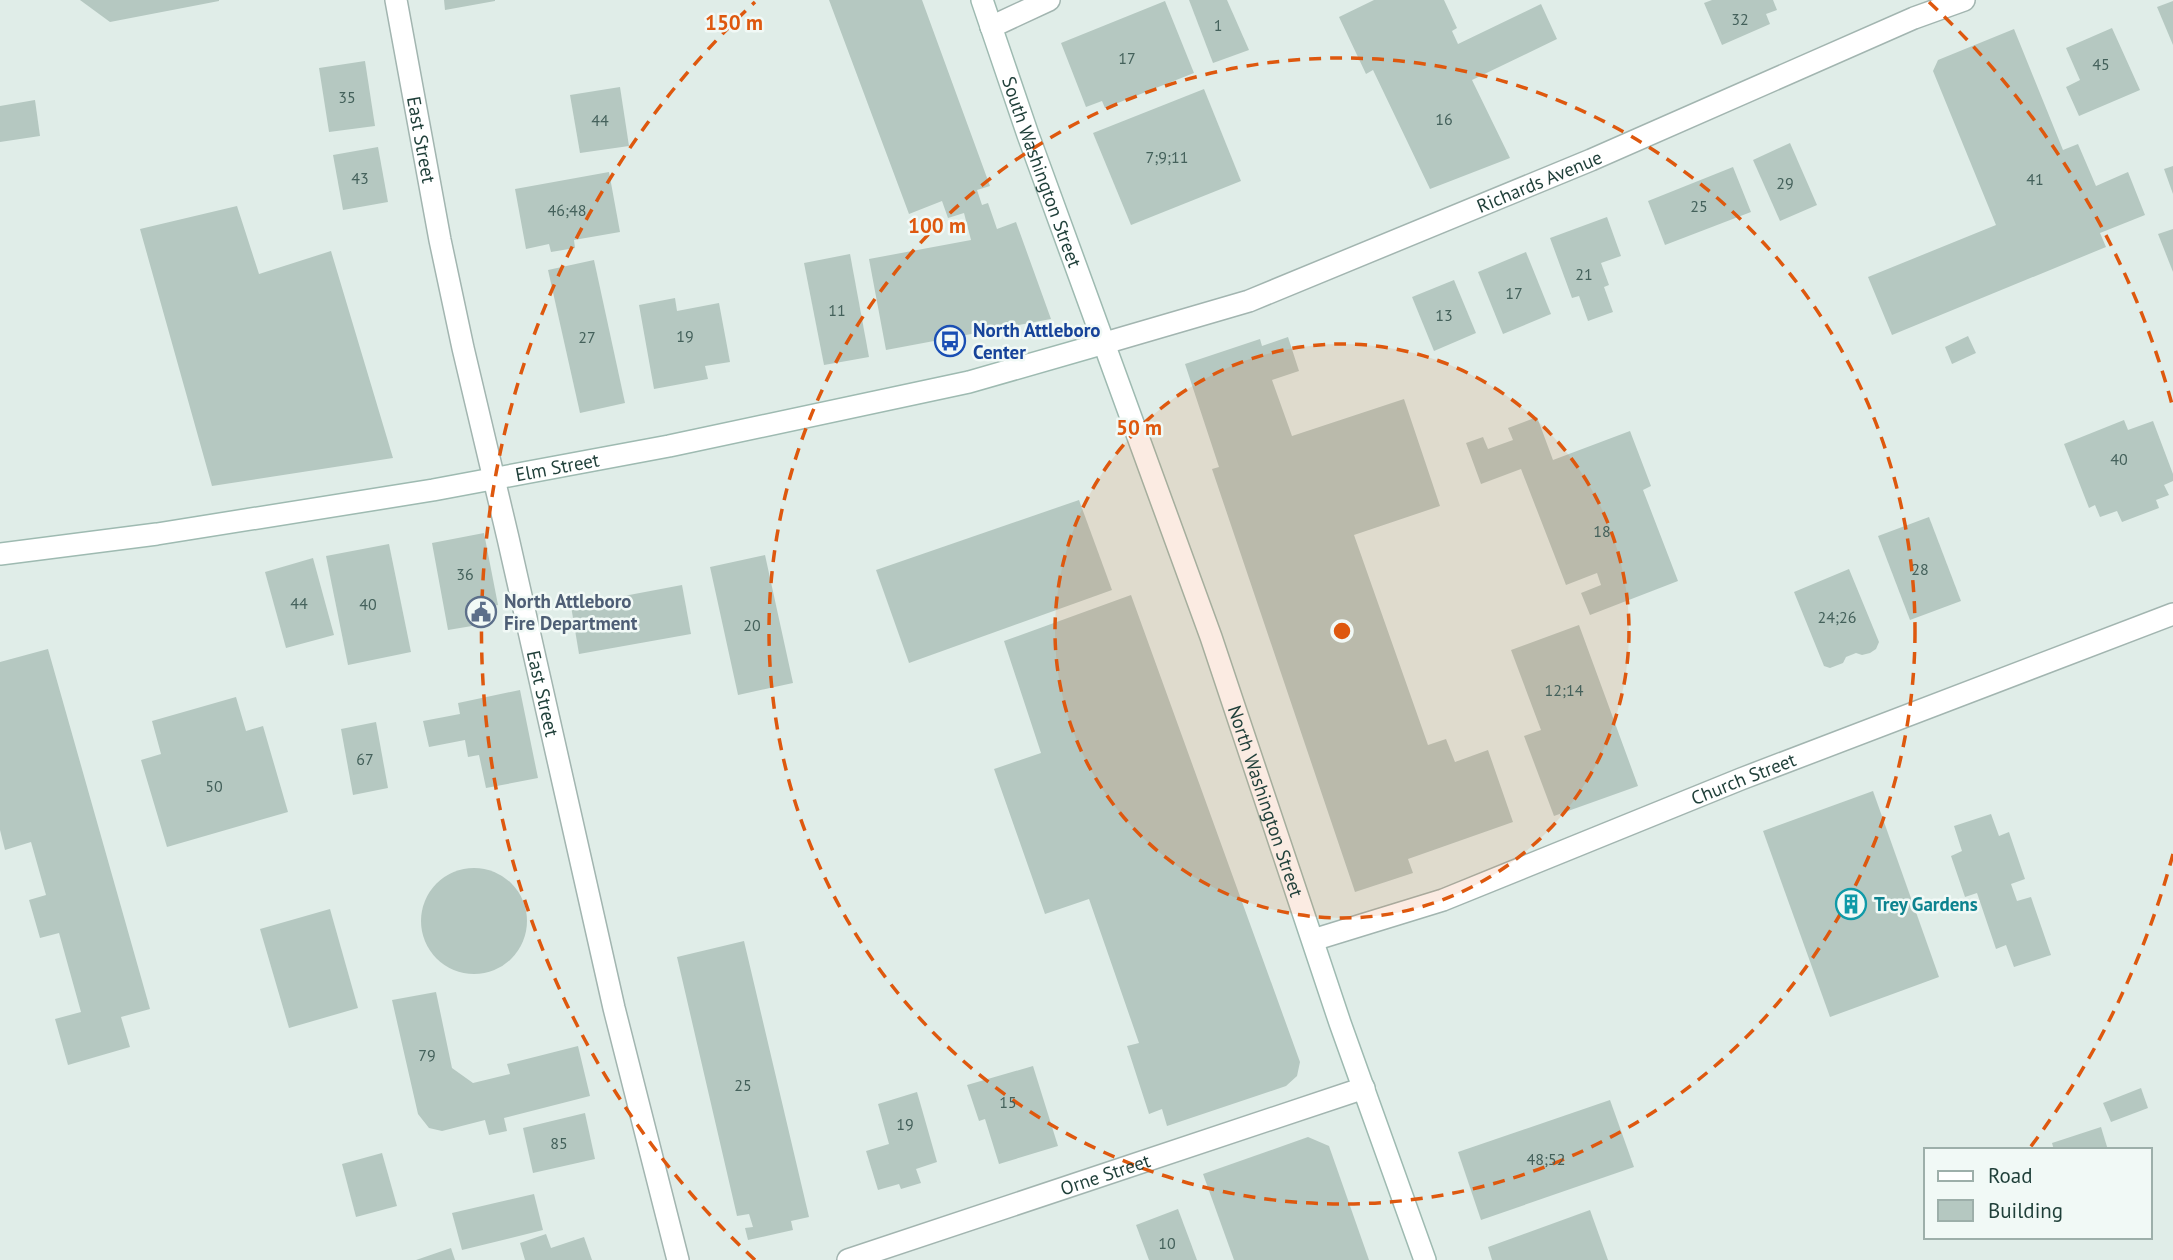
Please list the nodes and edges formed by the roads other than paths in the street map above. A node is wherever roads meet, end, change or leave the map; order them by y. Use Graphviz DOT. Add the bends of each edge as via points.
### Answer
graph roads {
  1 [pos="396,0"];
  2 [pos="982,0"];
  3 [pos="1049,0"];
  4 [pos="1964,0"];
  5 [pos="991,27"];
  6 [pos="1105,343"];
  7 [pos="495,478"];
  8 [pos="0,554"];
  9 [pos="2173,614"];
  10 [pos="1313,940"];
  11 [pos="1364,1088"];
  12 [pos="678,1260"];
  13 [pos="848,1260"];
  14 [pos="1425,1260"];
  1 -- 7 [label="street, East Street" via="440,240"];
  2 -- 5 [label="street, South Washington Street"];
  3 -- 5 [label="street"];
  4 -- 6 [label="street, Richards Avenue" via="1249,301"];
  5 -- 6 [label="street, South Washington Street"];
  6 -- 7 [label="street, Elm Street" via="969,382"];
  6 -- 10 [label="street, North Washington Street" via="1212,637"];
  7 -- 8 [label="street, Elm Street" via="157,534"];
  7 -- 12 [label="street, East Street" via="614,1008"];
  9 -- 10 [label="street, Church Street" via="1741,779 1443,900"];
  10 -- 11 [label="street, North Washington Street"];
  11 -- 13 [label="street, Orne Street"];
  11 -- 14 [label="street, North Washington Street"];
}
